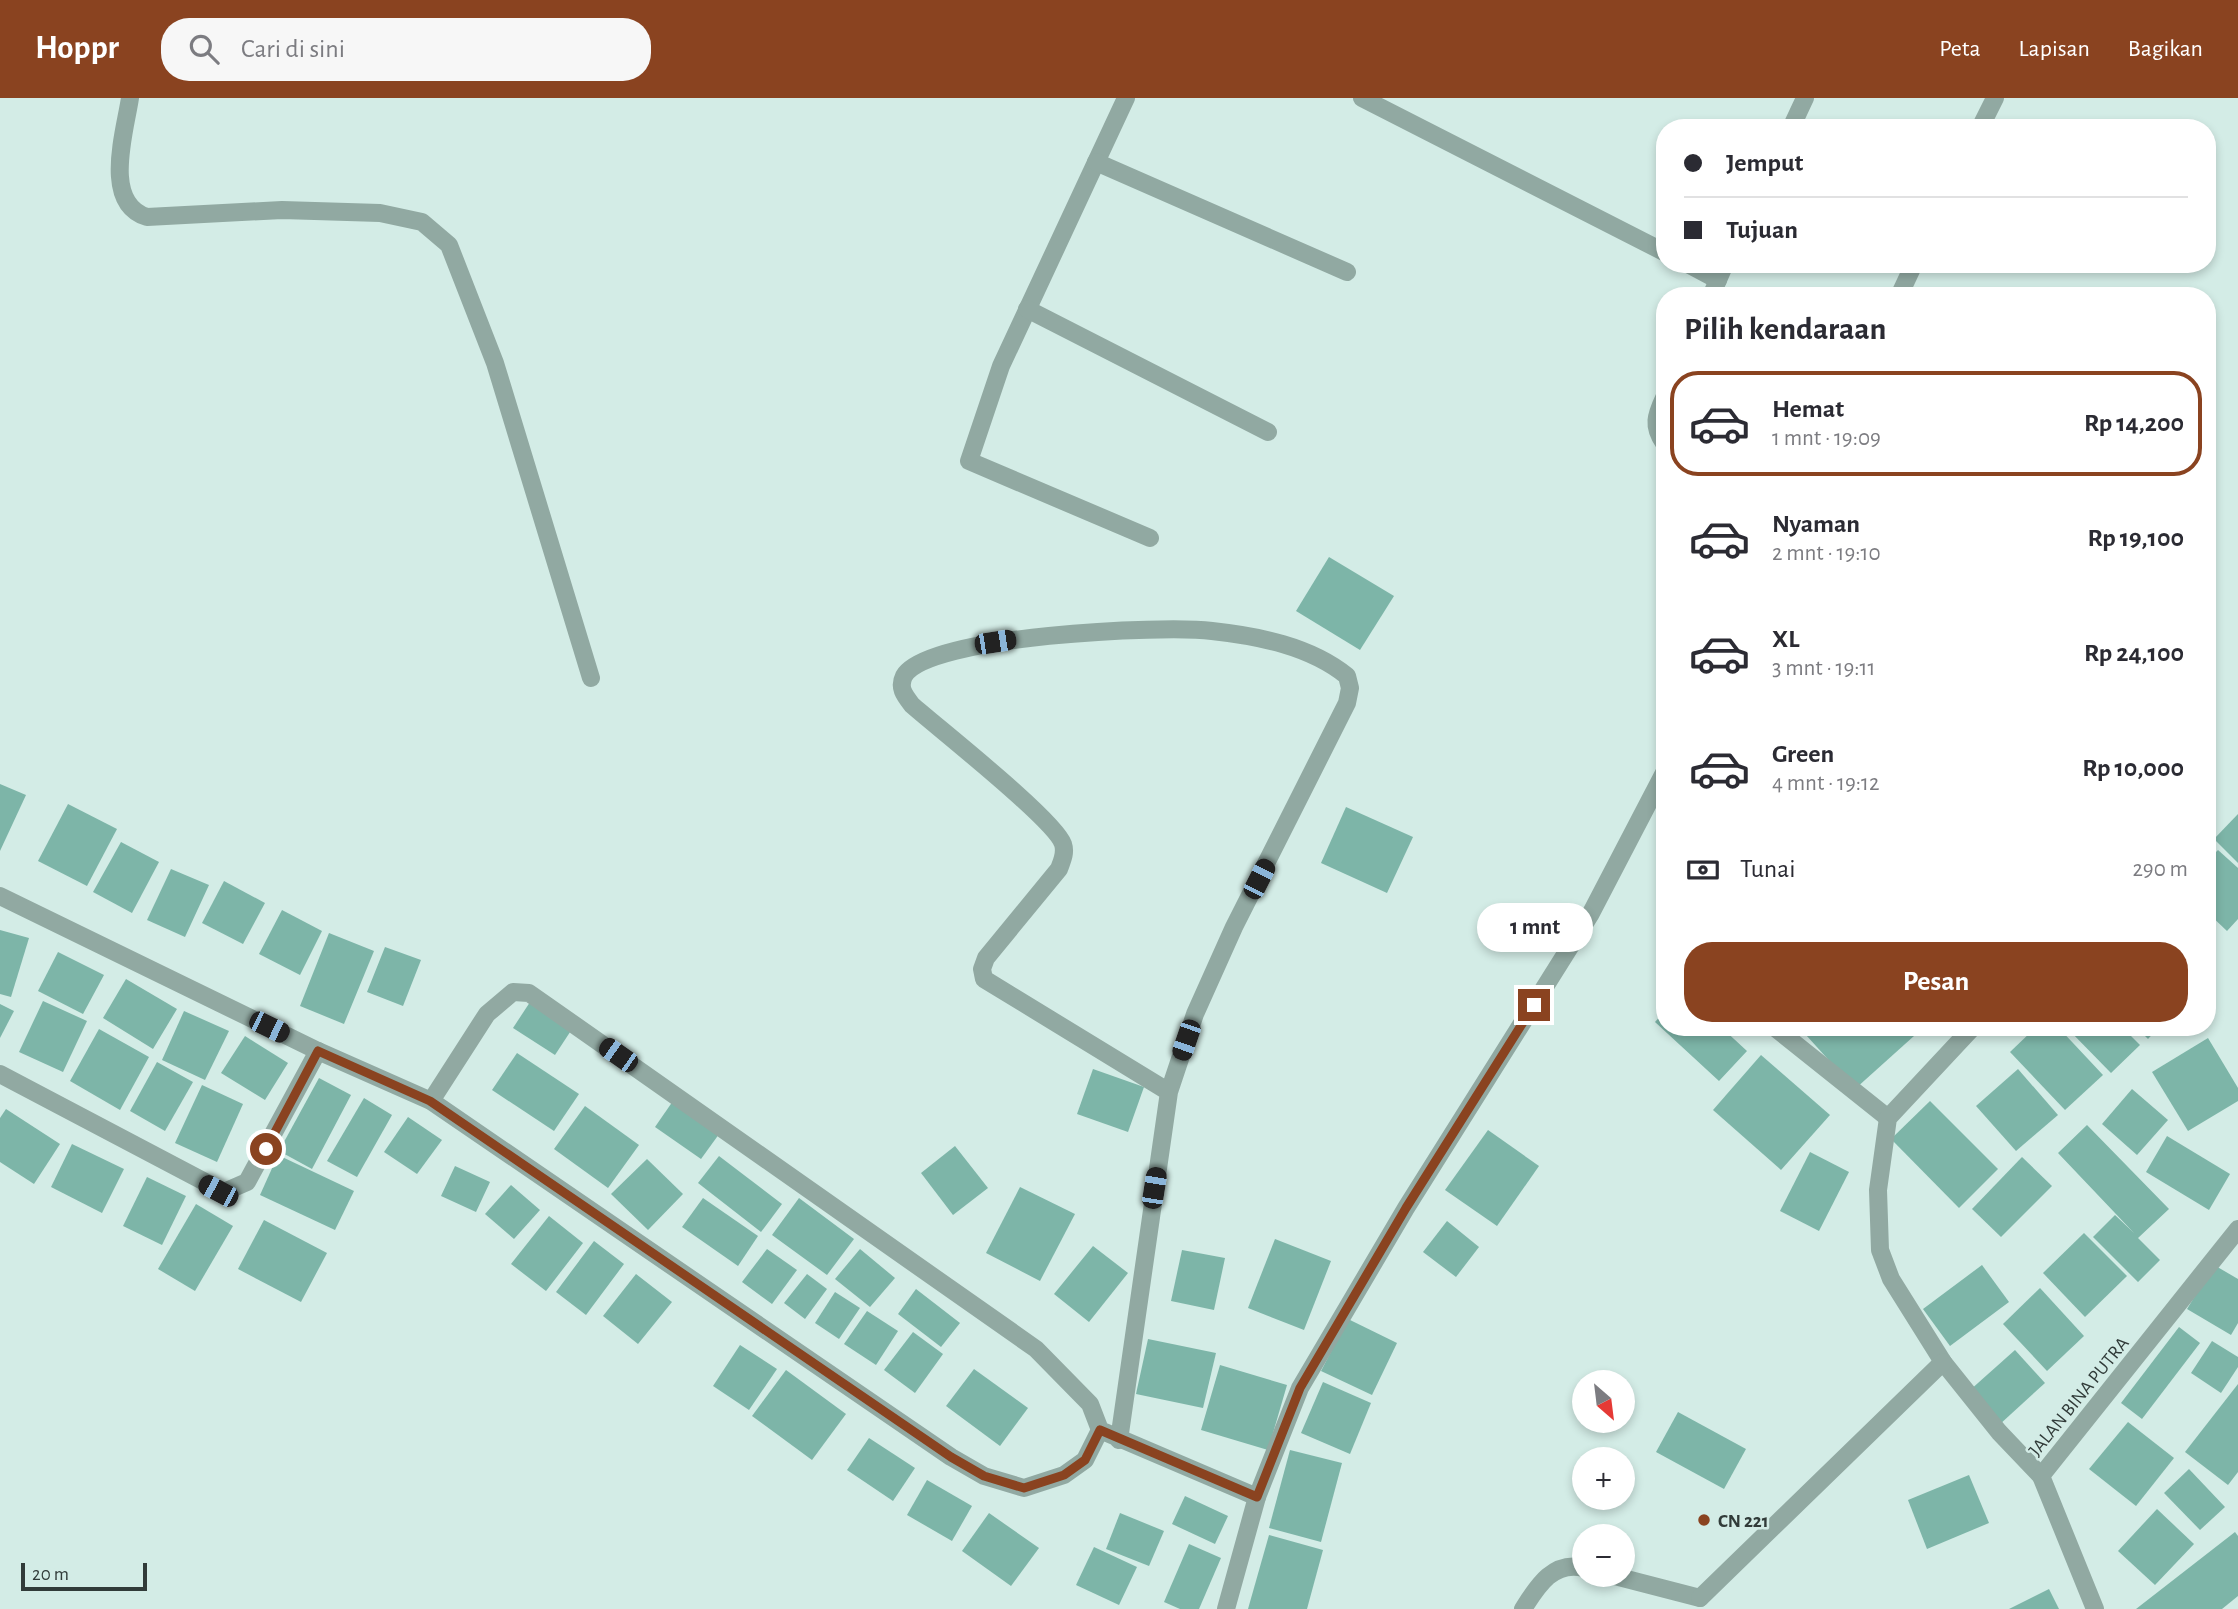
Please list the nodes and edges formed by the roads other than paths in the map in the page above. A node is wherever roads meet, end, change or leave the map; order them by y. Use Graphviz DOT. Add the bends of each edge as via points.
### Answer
graph roads {
  1 [pos="130,98"];
  2 [pos="1126,98"];
  3 [pos="1362,98"];
  4 [pos="1805,98"];
  5 [pos="1995,98"];
  6 [pos="1795,119"];
  7 [pos="1984,119"];
  8 [pos="1096,162"];
  9 [pos="1656,248"];
  10 [pos="1347,272"];
  11 [pos="1027,309"];
  12 [pos="1268,432"];
  13 [pos="1150,538"];
  14 [pos="591,678"];
  15 [pos="1656,788"];
  16 [pos="0,896"];
  17 [pos="1785,1036"];
  18 [pos="1965,1036"];
  19 [pos="318,1051"];
  20 [pos="0,1073"];
  21 [pos="1169,1092"];
  22 [pos="430,1101"];
  23 [pos="1888,1118"];
  24 [pos="2238,1229"];
  25 [pos="1943,1362"];
  26 [pos="1100,1430"];
  27 [pos="1119,1440"];
  28 [pos="2040,1476"];
  29 [pos="1257,1497"];
  30 [pos="1572,1566"];
  31 [pos="1635,1583"];
  32 [pos="1701,1604"];
  33 [pos="1226,1609"];
  34 [pos="1523,1609"];
  35 [pos="2095,1609"];
  1 -- 14 [label="street" via="120,170 126,202 136,213 148,217 282,210 380,213 422,222 449,245 495,363"];
  2 -- 8 [label="street"];
  3 -- 9 [label="street"];
  4 -- 6 [label="street"];
  5 -- 7 [label="street"];
  8 -- 10 [label="street"];
  8 -- 11 [label="street"];
  11 -- 12 [label="street"];
  11 -- 13 [label="street" via="1001,366 969,461"];
  15 -- 29 [label="street" via="1590,915 1406,1208 1300,1388"];
  16 -- 19 [label="street"];
  17 -- 23 [label="street"];
  18 -- 23 [label="street"];
  19 -- 20 [label="street" via="247,1182 224,1192"];
  19 -- 22 [label="street"];
  21 -- 21 [label="street" via="984,979 986,958 1059,870 1063,843 1034,810 912,705 902,687 904,677 928,660 1048,634 1209,630 1302,651 1347,676 1347,703 1234,927 1195,1014"];
  21 -- 27 [label="street"];
  22 -- 26 [label="street" via="984,1476 1024,1488 1046,1483 1085,1460"];
  22 -- 26 [label="street" via="487,1014 513,992 530,993 1036,1349 1090,1404"];
  23 -- 25 [label="street" via="1878,1190 1880,1250 1891,1279"];
  24 -- 28 [label="street, JALAN BINA PUTRA"];
  25 -- 28 [label="street"];
  25 -- 32 [label="street"];
  26 -- 27 [label="street"];
  27 -- 29 [label="street"];
  28 -- 35 [label="street, JALAN BINA PUTRA"];
  29 -- 33 [label="street"];
  30 -- 34 [label="street" via="1542,1580"];
  31 -- 32 [label="street"];
}
